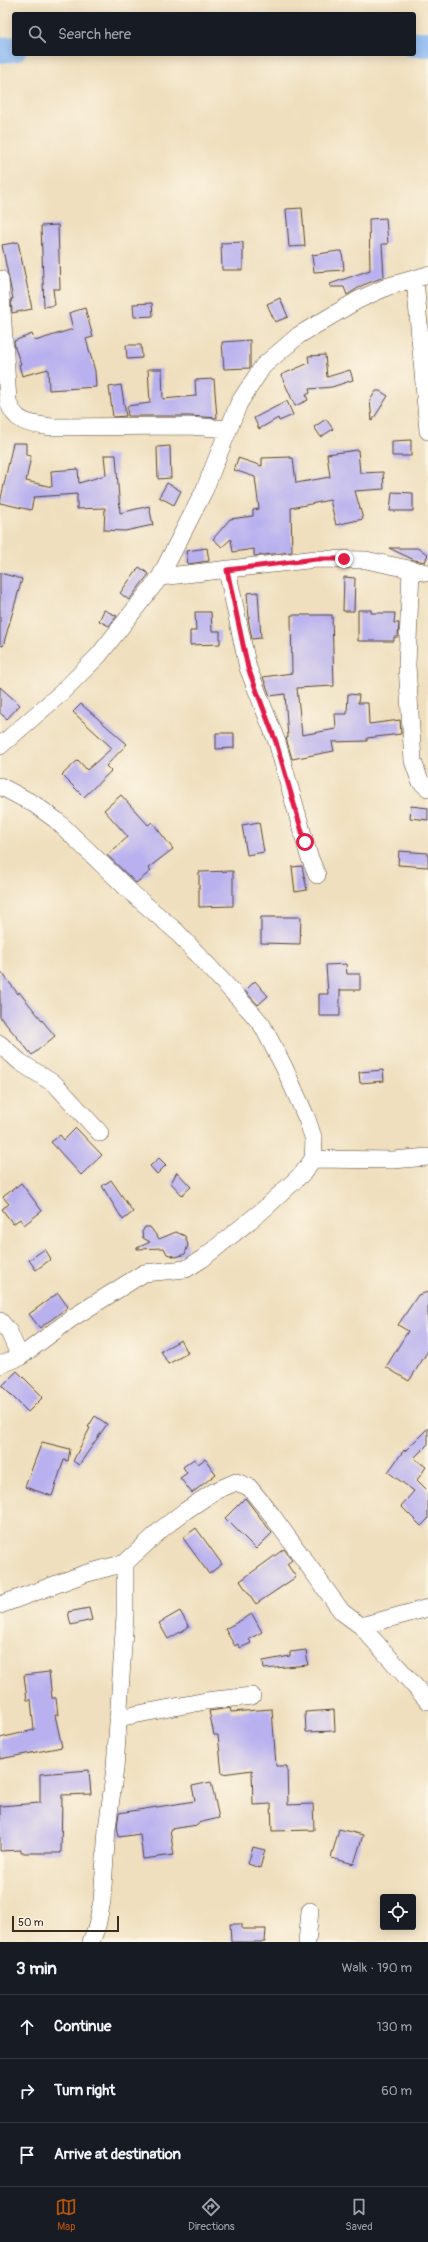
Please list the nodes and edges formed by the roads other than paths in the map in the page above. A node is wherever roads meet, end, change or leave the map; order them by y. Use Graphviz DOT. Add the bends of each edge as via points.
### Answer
graph roads {
  1 [pos="422,277"];
  2 [pos="0,279"];
  3 [pos="228,429"];
  4 [pos="428,431"];
  5 [pos="227,570"];
  6 [pos="411,570"];
  7 [pos="428,573"];
  8 [pos="160,577"];
  9 [pos="0,746"];
  10 [pos="0,786"];
  11 [pos="428,788"];
  12 [pos="317,875"];
  13 [pos="0,1044"];
  14 [pos="100,1134"];
  15 [pos="428,1157"];
  16 [pos="313,1159"];
  17 [pos="0,1321"];
  18 [pos="20,1357"];
  19 [pos="0,1365"];
  20 [pos="125,1564"];
  21 [pos="0,1605"];
  22 [pos="428,1608"];
  23 [pos="361,1626"];
  24 [pos="252,1696"];
  25 [pos="428,1701"];
  26 [pos="118,1718"];
  27 [pos="310,1911"];
  28 [pos="91,1942"];
  29 [pos="307,1942"];
  1 -- 3 [label="street" via="389,286 358,300 299,335 277,352 249,386"];
  1 -- 4 [label="street"];
  2 -- 3 [label="street" via="8,401 11,411 16,416 32,424 52,427 190,426"];
  3 -- 8 [label="street" via="204,491"];
  5 -- 6 [label="street" via="316,559 344,559 366,560"];
  5 -- 8 [label="street"];
  5 -- 12 [label="street" via="248,668 276,742"];
  6 -- 7 [label="street"];
  6 -- 11 [label="street" via="407,665 413,761 420,781"];
  8 -- 9 [label="street" via="99,655 60,694"];
  10 -- 16 [label="street" via="34,804 56,820 134,895 176,931 252,1013 262,1025 284,1067 312,1131"];
  13 -- 14 [label="street" via="20,1062 56,1085"];
  15 -- 16 [label="street" via="393,1160"];
  16 -- 18 [label="street" via="303,1173 263,1210 186,1269 144,1273 72,1318"];
  17 -- 18 [label="street" via="9,1332"];
  18 -- 19 [label="street"];
  20 -- 21 [label="street" via="84,1574"];
  20 -- 23 [label="street" via="184,1511 236,1482 249,1488 342,1612"];
  20 -- 26 [label="street" via="125,1616"];
  22 -- 23 [label="street"];
  23 -- 25 [label="street"];
  24 -- 26 [label="street" via="206,1701"];
  26 -- 28 [label="street" via="116,1768 107,1829 102,1901"];
  27 -- 29 [label="street"];
}
